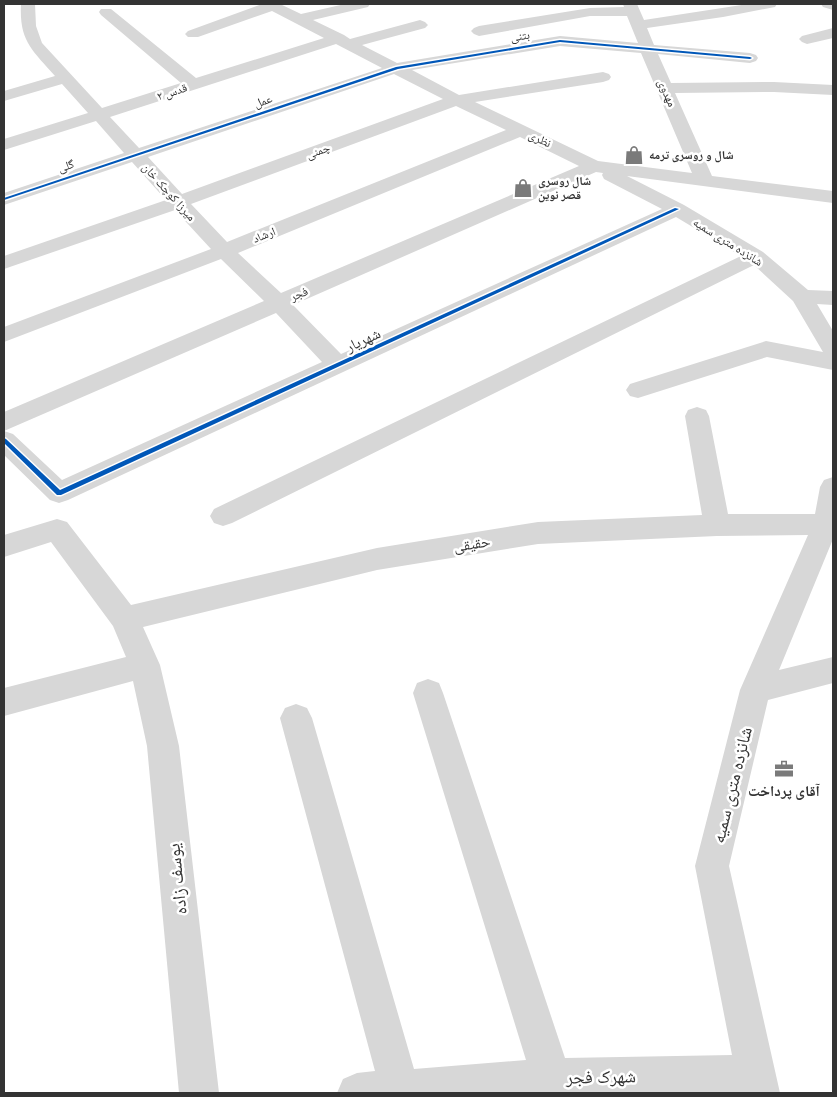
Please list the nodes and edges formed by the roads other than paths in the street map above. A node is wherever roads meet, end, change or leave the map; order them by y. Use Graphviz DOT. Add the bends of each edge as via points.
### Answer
graph roads {
  1 [pos="28,4"];
  2 [pos="363,4"];
  3 [pos="709,4"];
  4 [pos="770,4"];
  5 [pos="828,4"];
  6 [pos="271,5"];
  7 [pos="833,6"];
  8 [pos="106,12"];
  9 [pos="634,13"];
  10 [pos="723,13"];
  11 [pos="300,20"];
  12 [pos="420,25"];
  13 [pos="478,31"];
  14 [pos="833,33"];
  15 [pos="193,34"];
  16 [pos="807,39"];
  17 [pos="344,41"];
  18 [pos="648,50"];
  19 [pos="750,58"];
  20 [pos="398,68"];
  21 [pos="603,77"];
  22 [pos="66,78"];
  23 [pos="194,86"];
  24 [pos="665,88"];
  25 [pos="833,90"];
  26 [pos="4,96"];
  27 [pos="457,100"];
  28 [pos="100,116"];
  29 [pos="522,130"];
  30 [pos="4,145"];
  31 [pos="136,155"];
  32 [pos="594,166"];
  33 [pos="705,180"];
  34 [pos="833,197"];
  35 [pos="4,199"];
  36 [pos="178,202"];
  37 [pos="677,209"];
  38 [pos="224,251"];
  39 [pos="756,256"];
  40 [pos="4,263"];
  41 [pos="802,297"];
  42 [pos="833,298"];
  43 [pos="279,302"];
  44 [pos="4,335"];
  45 [pos="833,350"];
  46 [pos="833,362"];
  47 [pos="338,365"];
  48 [pos="638,390"];
  49 [pos="697,416"];
  50 [pos="4,422"];
  51 [pos="4,440"];
  52 [pos="833,487"];
  53 [pos="223,516"];
  54 [pos="830,524"];
  55 [pos="717,525"];
  56 [pos="4,546"];
  57 [pos="125,619"];
  58 [pos="145,666"];
  59 [pos="833,670"];
  60 [pos="755,690"];
  61 [pos="428,693"];
  62 [pos="4,702"];
  63 [pos="296,718"];
  64 [pos="552,1078"];
  65 [pos="757,1084"];
  66 [pos="400,1090"];
  67 [pos="198,1093"];
  68 [pos="357,1093"];
  1 -- 22 [label="street, میرزا کوچک خان" via="28,26 36,44"];
  2 -- 11 [label="street"];
  3 -- 10 [label="street"];
  4 -- 10 [label="street"];
  5 -- 7 [label="street"];
  6 -- 11 [label="street, نظری"];
  6 -- 15 [label="street"];
  8 -- 23 [label="street"];
  9 -- 10 [label="street"];
  9 -- 13 [label="street" via="590,12"];
  9 -- 18 [label="street, مهدوی"];
  11 -- 17 [label="street, نظری"];
  12 -- 17 [label="street, قدس ۲"];
  14 -- 16 [label="street"];
  17 -- 20 [label="street, نظری"];
  17 -- 23 [label="street, قدس ۲"];
  18 -- 19 [label="street, بتنی"];
  18 -- 20 [label="street, بتنی" via="560,41"];
  18 -- 24 [label="street, مهدوی"];
  20 -- 27 [label="street, نظری"];
  20 -- 31 [label="street, عمل"];
  21 -- 27 [label="street, چمنی"];
  22 -- 26 [label="street"];
  22 -- 28 [label="street, میرزا کوچک خان"];
  23 -- 28 [label="street, قدس ۲"];
  24 -- 25 [label="street"];
  24 -- 33 [label="street, مهدوی"];
  27 -- 29 [label="street, نظری"];
  27 -- 36 [label="street, چمنی"];
  28 -- 30 [label="street, قدس ۲"];
  28 -- 31 [label="street, میرزا کوچک خان"];
  29 -- 32 [label="street, نظری"];
  29 -- 38 [label="street, ارشاد"];
  31 -- 35 [label="street, گلی"];
  31 -- 36 [label="street, میرزا کوچک خان"];
  32 -- 33 [label="street, نظری"];
  32 -- 37 [label="street, شانزده متری سمیه"];
  32 -- 43 [label="street, فجر"];
  33 -- 34 [label="street, نظری"];
  36 -- 38 [label="street, میرزا کوچک خان"];
  36 -- 40 [label="street, چمنی"];
  37 -- 39 [label="street, شانزده متری سمیه"];
  37 -- 47 [label="street, شهریار"];
  38 -- 43 [label="street, میرزا کوچک خان"];
  38 -- 44 [label="street, ارشاد"];
  39 -- 41 [label="street, شانزده متری سمیه"];
  39 -- 53 [label="street"];
  41 -- 42 [label="street"];
  41 -- 45 [label="street, شانزده متری سمیه"];
  43 -- 47 [label="street, میرزا کوچک خان"];
  43 -- 50 [label="street, فجر"];
  46 -- 48 [label="street" via="766,349"];
  47 -- 51 [label="street, شهریار" via="59,493"];
  49 -- 55 [label="street"];
  52 -- 54 [label="street, شانزده متری سمیه"];
  54 -- 55 [label="street, حقیقی"];
  54 -- 60 [label="street, شانزده متری سمیه"];
  55 -- 57 [label="street, حقیقی" via="519,536 377,559"];
  56 -- 57 [label="street, یوسف زاده" via="57,530"];
  57 -- 58 [label="street, یوسف زاده"];
  58 -- 62 [label="street"];
  58 -- 67 [label="street, یوسف زاده" via="163,746"];
  59 -- 60 [label="street"];
  60 -- 65 [label="street, شانزده متری سمیه" via="712,866"];
  61 -- 64 [label="street"];
  63 -- 66 [label="street"];
  64 -- 65 [label="street, شهرک فجر"];
  64 -- 66 [label="street, شهرک فجر"];
  66 -- 68 [label="street, شهرک فجر"];
}
